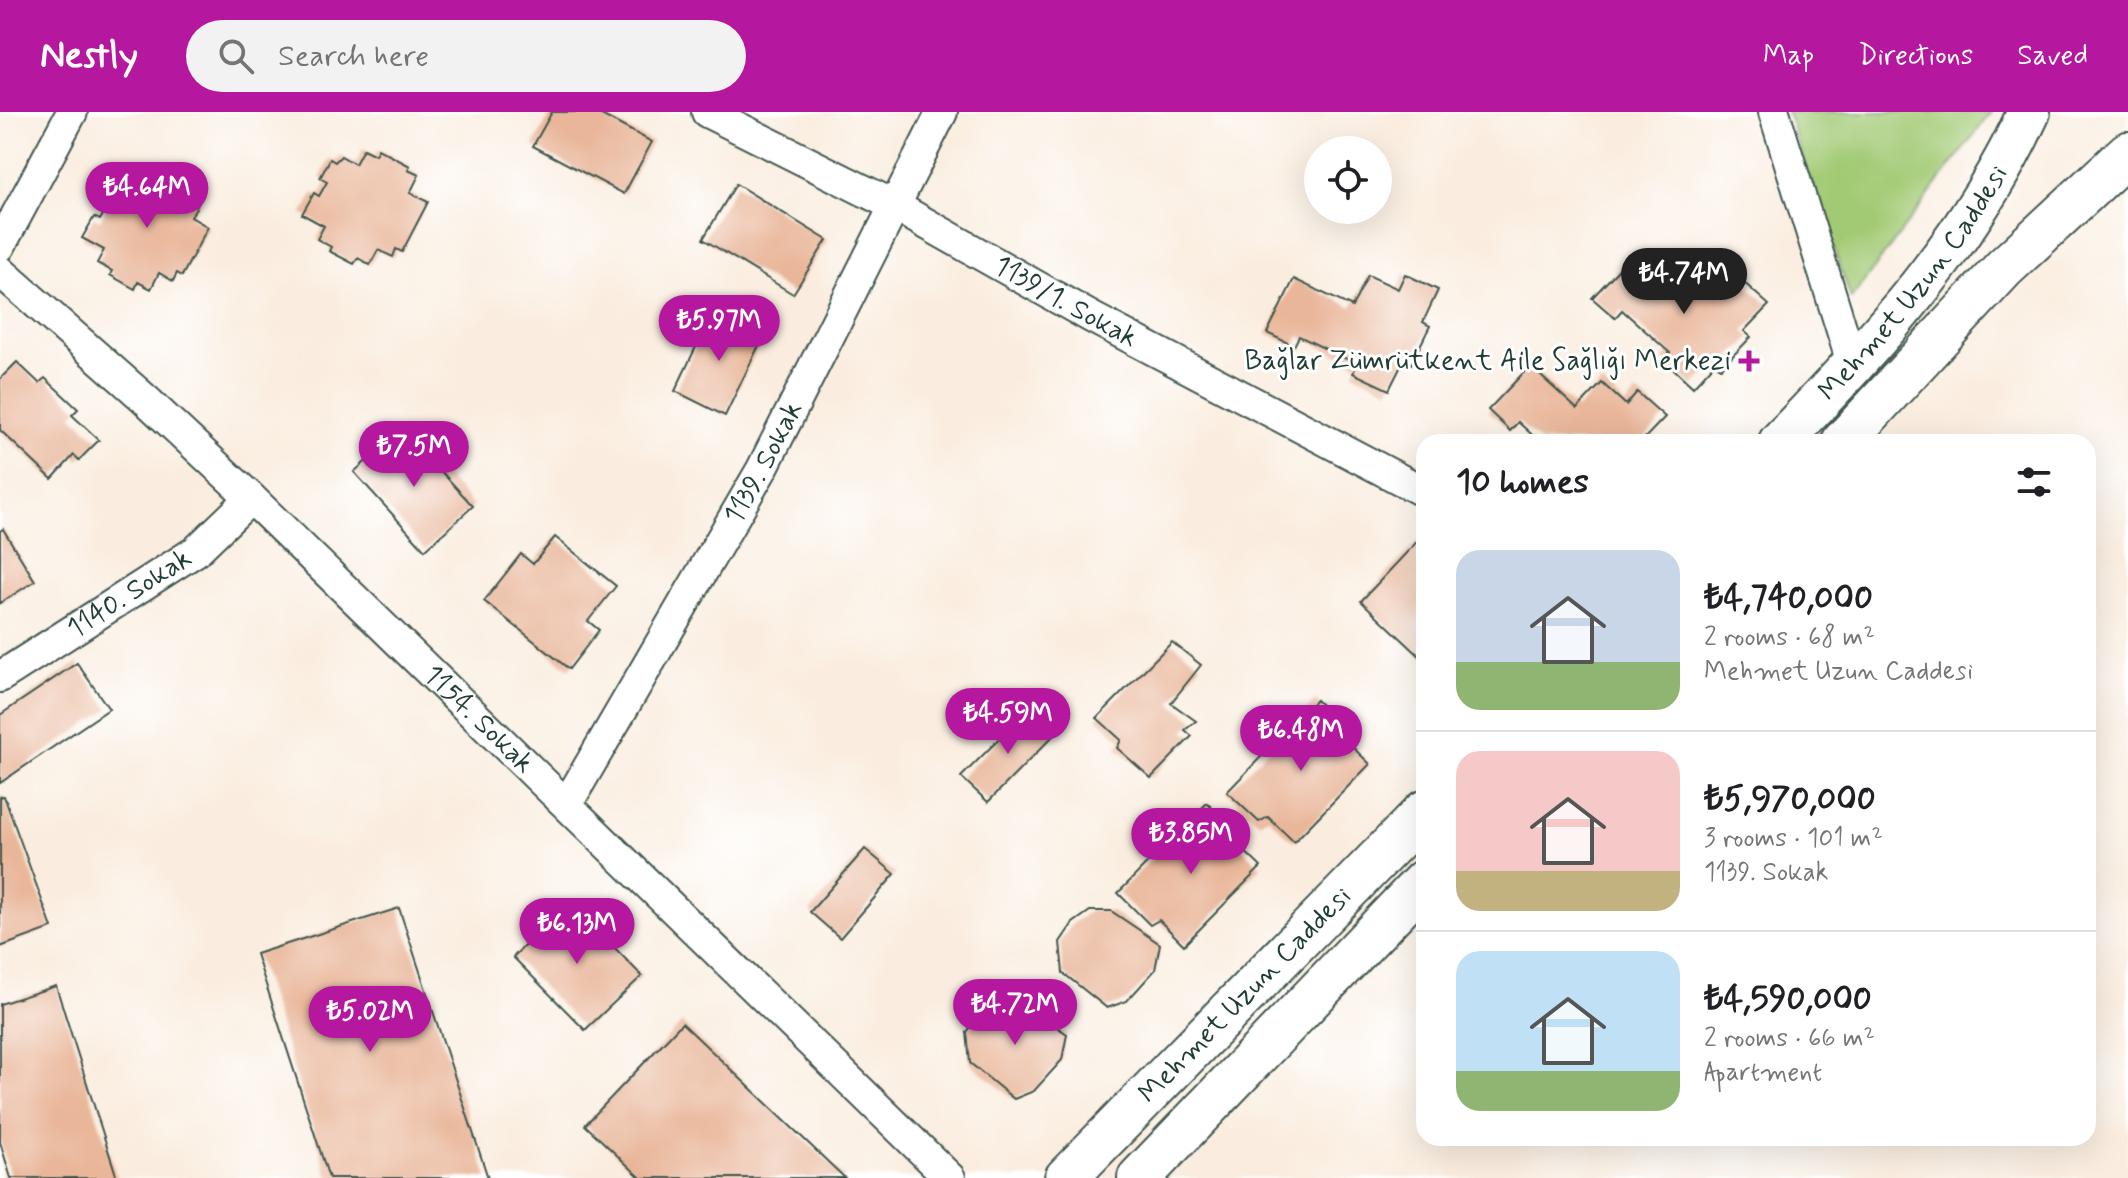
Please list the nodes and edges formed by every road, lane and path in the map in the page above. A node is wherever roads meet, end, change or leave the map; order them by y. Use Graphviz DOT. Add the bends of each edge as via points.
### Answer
graph roads {
  1 [pos="72,112"];
  2 [pos="707,112"];
  3 [pos="942,112"];
  4 [pos="1774,112"];
  5 [pos="2029,112"];
  6 [pos="2128,153"];
  7 [pos="895,206"];
  8 [pos="0,246"];
  9 [pos="0,271"];
  10 [pos="1853,366"];
  11 [pos="1788,434"];
  12 [pos="1850,434"];
  13 [pos="1416,488"];
  14 [pos="251,498"];
  15 [pos="0,677"];
  16 [pos="567,804"];
  17 [pos="1416,820"];
  18 [pos="1416,889"];
  19 [pos="950,1178"];
  20 [pos="1066,1178"];
  21 [pos="1139,1178"];
  1 -- 8 [label="street"];
  2 -- 7 [label="street, 1139/1. Sokak"];
  3 -- 7 [label="street, 1139. Sokak"];
  4 -- 10 [label="street"];
  5 -- 10 [label="main road, Mehmet Uzun Caddesi" via="2011,152 1934,271"];
  6 -- 12 [label="main road" via="2004,268"];
  7 -- 13 [label="street, 1139/1. Sokak" via="1091,317"];
  7 -- 16 [label="street, 1139. Sokak" via="762,469"];
  9 -- 14 [label="street, 1154. Sokak"];
  10 -- 11 [label="main road, Mehmet Uzun Caddesi"];
  14 -- 15 [label="street, 1140. Sokak" via="196,551"];
  14 -- 16 [label="street, 1154. Sokak"];
  16 -- 19 [label="street, 1154. Sokak"];
  17 -- 20 [label="main road, Mehmet Uzun Caddesi"];
  18 -- 21 [label="main road"];
}
